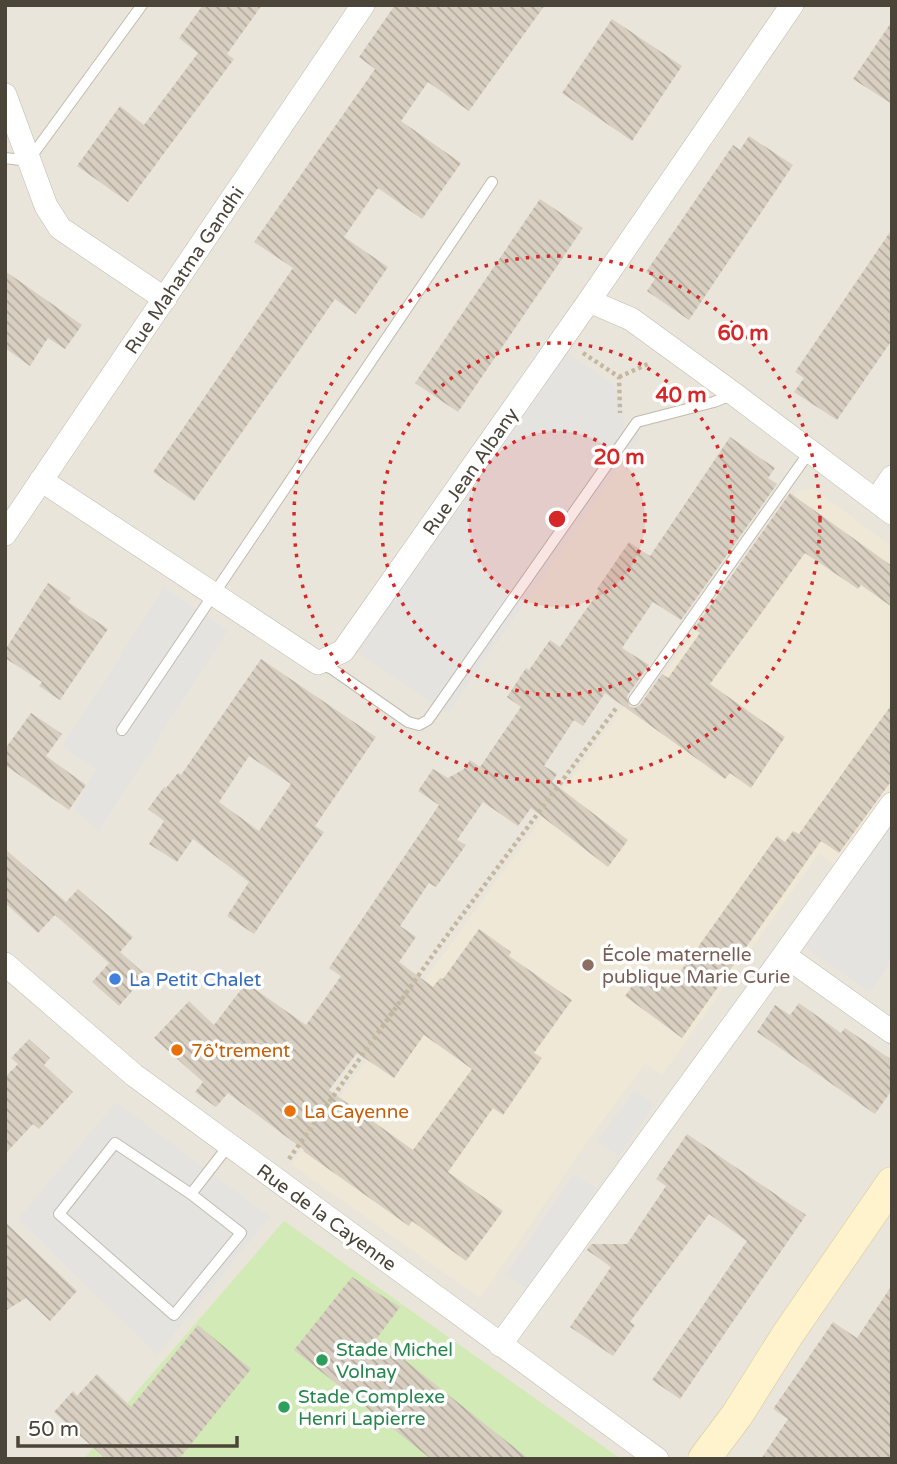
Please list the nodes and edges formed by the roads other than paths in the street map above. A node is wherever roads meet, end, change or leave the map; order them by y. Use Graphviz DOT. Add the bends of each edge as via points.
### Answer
graph roads {
  1 [pos="142,5"];
  2 [pos="363,5"];
  3 [pos="792,5"];
  4 [pos="5,95"];
  5 [pos="5,158"];
  6 [pos="28,161"];
  7 [pos="492,182"];
  8 [pos="165,299"];
  9 [pos="589,301"];
  10 [pos="734,394"];
  11 [pos="810,451"];
  12 [pos="892,477"];
  13 [pos="41,480"];
  14 [pos="884,507"];
  15 [pos="8,523"];
  16 [pos="212,595"];
  17 [pos="318,663"];
  18 [pos="634,700"];
  19 [pos="122,730"];
  20 [pos="892,804"];
  21 [pos="784,955"];
  22 [pos="5,964"];
  23 [pos="892,1032"];
  24 [pos="229,1145"];
  25 [pos="892,1183"];
  26 [pos="191,1194"];
  27 [pos="788,1334"];
  28 [pos="500,1345"];
  29 [pos="657,1459"];
  30 [pos="698,1459"];
  31 [pos="704,1459"];
  1 -- 6 [label="lane"];
  2 -- 8 [label="street, Rue Mahatma Gandhi"];
  3 -- 9 [label="street, Rue Jean Albany"];
  4 -- 6 [label="street"];
  5 -- 6 [label="lane"];
  6 -- 8 [label="street" via="60,228"];
  7 -- 16 [label="lane"];
  8 -- 13 [label="street, Rue Mahatma Gandhi"];
  9 -- 10 [label="street" via="631,319"];
  9 -- 17 [label="street, Rue Jean Albany" via="343,651"];
  10 -- 11 [label="street"];
  10 -- 17 [label="lane" via="637,422 428,720 408,722"];
  11 -- 14 [label="street"];
  11 -- 18 [label="lane"];
  12 -- 14 [label="street"];
  13 -- 15 [label="street, Rue Mahatma Gandhi"];
  13 -- 16 [label="street"];
  16 -- 17 [label="street"];
  16 -- 19 [label="lane"];
  20 -- 21 [label="street"];
  21 -- 23 [label="street"];
  21 -- 28 [label="street"];
  22 -- 24 [label="street, Rue de la Cayenne" via="134,1075"];
  24 -- 26 [label="lane"];
  24 -- 28 [label="street, Rue de la Cayenne"];
  25 -- 27 [label="street"];
  26 -- 26 [label="lane" via="115,1143 59,1214 174,1315 241,1233"];
  27 -- 30 [label="street" via="716,1418"];
  27 -- 31 [label="street"];
  28 -- 29 [label="street, Rue de la Cayenne"];
}
